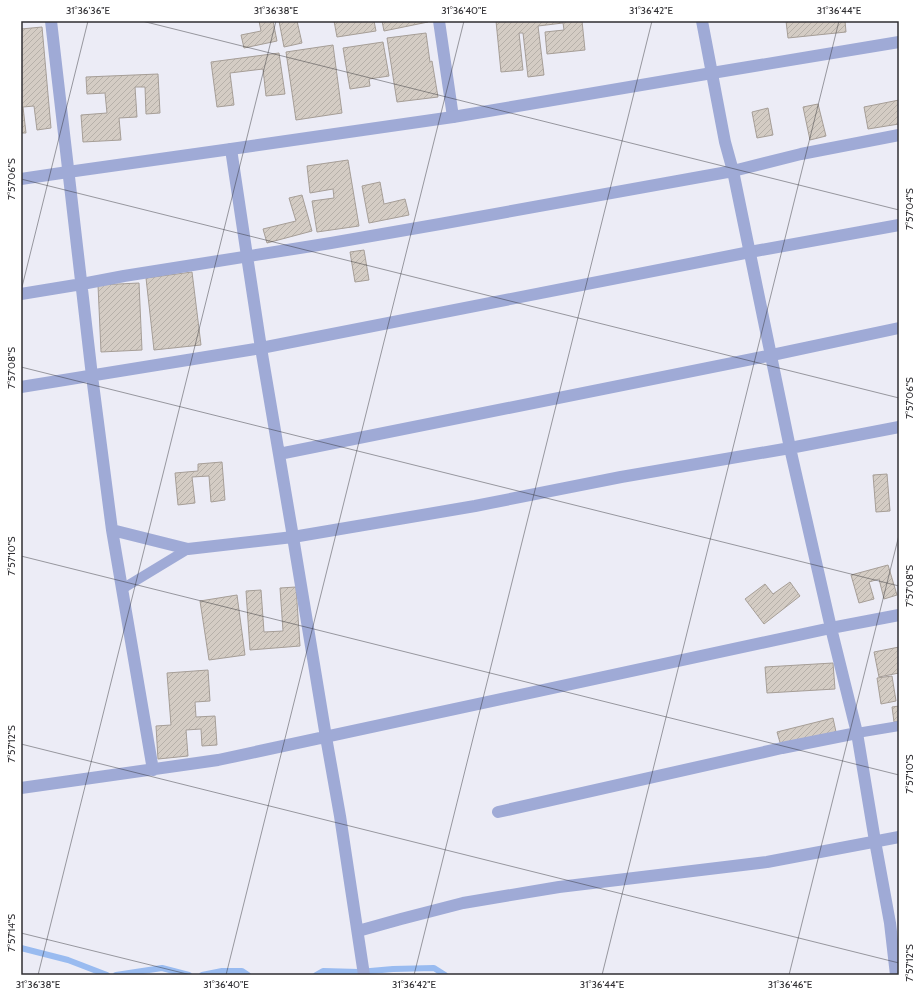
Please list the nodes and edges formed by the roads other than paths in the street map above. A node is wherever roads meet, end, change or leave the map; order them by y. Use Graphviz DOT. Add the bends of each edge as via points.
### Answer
graph roads {
  1 [pos="51,21"];
  2 [pos="439,21"];
  3 [pos="702,21"];
  4 [pos="899,42"];
  5 [pos="712,73"];
  6 [pos="453,117"];
  7 [pos="899,135"];
  8 [pos="231,149"];
  9 [pos="733,171"];
  10 [pos="68,172"];
  11 [pos="21,179"];
  12 [pos="899,225"];
  13 [pos="750,252"];
  14 [pos="247,256"];
  15 [pos="82,284"];
  16 [pos="21,294"];
  17 [pos="899,328"];
  18 [pos="261,348"];
  19 [pos="772,355"];
  20 [pos="92,376"];
  21 [pos="21,387"];
  22 [pos="899,427"];
  23 [pos="790,448"];
  24 [pos="279,454"];
  25 [pos="112,530"];
  26 [pos="294,537"];
  27 [pos="188,549"];
  28 [pos="122,589"];
  29 [pos="899,615"];
  30 [pos="831,628"];
  31 [pos="899,726"];
  32 [pos="857,734"];
  33 [pos="326,737"];
  34 [pos="154,770"];
  35 [pos="21,788"];
  36 [pos="498,812"];
  37 [pos="899,837"];
  38 [pos="875,841"];
  39 [pos="894,922"];
  40 [pos="358,931"];
  41 [pos="364,975"];
  42 [pos="896,975"];
  1 -- 10 [label="street"];
  2 -- 6 [label="street"];
  3 -- 5 [label="street"];
  4 -- 5 [label="street"];
  5 -- 6 [label="street"];
  5 -- 9 [label="street"];
  6 -- 8 [label="street"];
  7 -- 9 [label="street" via="801,154"];
  8 -- 10 [label="street"];
  8 -- 14 [label="street"];
  9 -- 13 [label="street"];
  9 -- 14 [label="street"];
  10 -- 11 [label="street"];
  10 -- 15 [label="street"];
  12 -- 13 [label="street"];
  13 -- 18 [label="street"];
  13 -- 19 [label="street"];
  14 -- 15 [label="street"];
  14 -- 18 [label="street"];
  15 -- 16 [label="street"];
  15 -- 20 [label="street"];
  17 -- 19 [label="street"];
  18 -- 20 [label="street"];
  18 -- 24 [label="street"];
  19 -- 23 [label="street"];
  19 -- 24 [label="street"];
  20 -- 21 [label="street"];
  20 -- 25 [label="street"];
  22 -- 23 [label="street"];
  23 -- 26 [label="street"];
  23 -- 30 [label="street"];
  24 -- 26 [label="street"];
  25 -- 27 [label="street"];
  25 -- 28 [label="street"];
  26 -- 27 [label="street"];
  26 -- 33 [label="street"];
  27 -- 28 [label="lane"];
  28 -- 34 [label="street"];
  29 -- 30 [label="street"];
  30 -- 32 [label="street"];
  30 -- 33 [label="street"];
  31 -- 32 [label="lane"];
  32 -- 36 [label="street" via="782,748"];
  32 -- 38 [label="street"];
  33 -- 34 [label="street" via="218,760"];
  33 -- 40 [label="street"];
  34 -- 35 [label="street"];
  37 -- 38 [label="street"];
  38 -- 39 [label="street"];
  38 -- 40 [label="street" via="767,862 558,887 463,903"];
  39 -- 42 [label="street"];
  40 -- 41 [label="street"];
}
